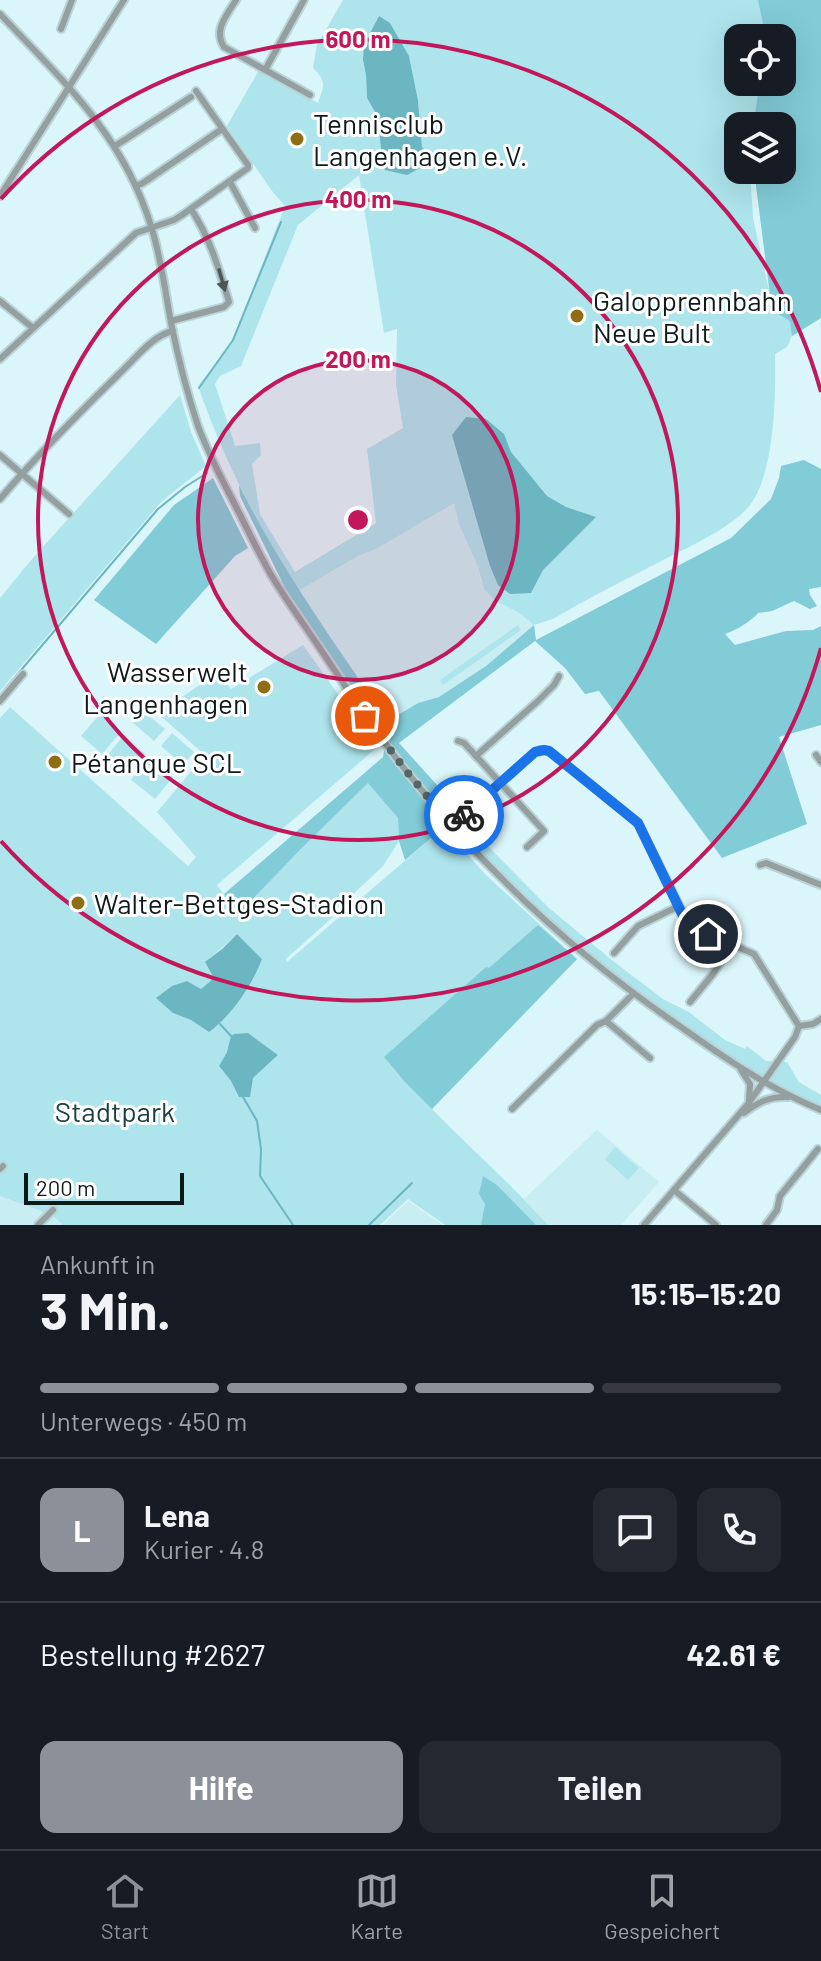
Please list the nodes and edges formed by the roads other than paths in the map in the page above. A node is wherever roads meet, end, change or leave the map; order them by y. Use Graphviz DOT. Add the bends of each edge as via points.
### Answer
graph roads {
  1 [pos="124,0"];
  2 [pos="236,0"];
  3 [pos="304,0"];
  4 [pos="70,1"];
  5 [pos="0,14"];
  6 [pos="61,29"];
  7 [pos="265,70"];
  8 [pos="69,87"];
  9 [pos="310,95"];
  10 [pos="222,129"];
  11 [pos="115,146"];
  12 [pos="230,182"];
  13 [pos="136,186"];
  14 [pos="1,191"];
  15 [pos="191,209"];
  16 [pos="152,227"];
  17 [pos="255,228"];
  18 [pos="0,301"];
  19 [pos="171,321"];
  20 [pos="33,328"];
  21 [pos="173,331"];
  22 [pos="0,359"];
  23 [pos="0,455"];
  24 [pos="21,474"];
  25 [pos="0,499"];
  26 [pos="69,514"];
  27 [pos="23,674"];
  28 [pos="559,676"];
  29 [pos="0,701"];
  30 [pos="458,741"];
  31 [pos="816,755"];
  32 [pos="476,756"];
  33 [pos="821,762"];
  34 [pos="500,783"];
  35 [pos="452,826"];
  36 [pos="527,847"];
  37 [pos="760,865"];
  38 [pos="821,885"];
  39 [pos="679,906"];
  40 [pos="731,945"];
  41 [pos="614,953"];
  42 [pos="633,994"];
  43 [pos="690,1002"];
  44 [pos="821,1019"];
  45 [pos="606,1021"];
  46 [pos="799,1026"];
  47 [pos="650,1058"];
  48 [pos="739,1067"];
  49 [pos="764,1082"];
  50 [pos="792,1098"];
  51 [pos="748,1104"];
  52 [pos="512,1109"];
  53 [pos="821,1110"];
  54 [pos="736,1119"];
  55 [pos="818,1149"];
  56 [pos="674,1190"];
  57 [pos="53,1210"];
  58 [pos="38,1225"];
  59 [pos="644,1225"];
  60 [pos="716,1225"];
  61 [pos="766,1225"];
  1 -- 8 [label="street"];
  2 -- 7 [label="street" via="221,27 220,41"];
  3 -- 7 [label="street"];
  4 -- 6 [label="street"];
  5 -- 8 [label="street"];
  7 -- 9 [label="street"];
  8 -- 11 [label="street"];
  8 -- 14 [label="street"];
  10 -- 11 [label="street" via="194,94"];
  10 -- 12 [label="street" via="248,165"];
  10 -- 13 [label="street"];
  11 -- 13 [label="street"];
  12 -- 15 [label="street"];
  12 -- 17 [label="street"];
  13 -- 16 [label="street"];
  15 -- 16 [label="street"];
  15 -- 19 [label="street, one-way" via="207,234 229,302"];
  16 -- 19 [label="street"];
  16 -- 20 [label="street" via="136,233"];
  18 -- 20 [label="street"];
  19 -- 21 [label="street"];
  20 -- 22 [label="street"];
  21 -- 24 [label="street" via="160,336"];
  21 -- 35 [label="street" via="199,427 270,573 381,738"];
  23 -- 24 [label="street"];
  24 -- 25 [label="street"];
  24 -- 26 [label="street"];
  27 -- 29 [label="street"];
  28 -- 32 [label="street"];
  30 -- 32 [label="street"];
  31 -- 33 [label="street"];
  32 -- 34 [label="street"];
  34 -- 35 [label="street"];
  34 -- 36 [label="street" via="544,831"];
  34 -- 39 [label="street" via="535,752 549,751 638,823"];
  35 -- 42 [label="street" via="543,919"];
  37 -- 38 [label="street"];
  39 -- 40 [label="street" via="692,927"];
  39 -- 41 [label="street" via="638,926"];
  40 -- 43 [label="street"];
  40 -- 46 [label="street" via="758,958"];
  42 -- 45 [label="street"];
  42 -- 48 [label="street"];
  44 -- 46 [label="street"];
  45 -- 47 [label="street"];
  45 -- 52 [label="street"];
  46 -- 49 [label="street"];
  48 -- 49 [label="street"];
  48 -- 51 [label="street" via="750,1084"];
  49 -- 50 [label="street"];
  49 -- 51 [label="street"];
  50 -- 53 [label="street"];
  50 -- 54 [label="street" via="768,1098"];
  51 -- 54 [label="street"];
  54 -- 56 [label="street"];
  55 -- 61 [label="street" via="780,1196"];
  56 -- 59 [label="street"];
  56 -- 60 [label="street"];
  57 -- 58 [label="street"];
}
